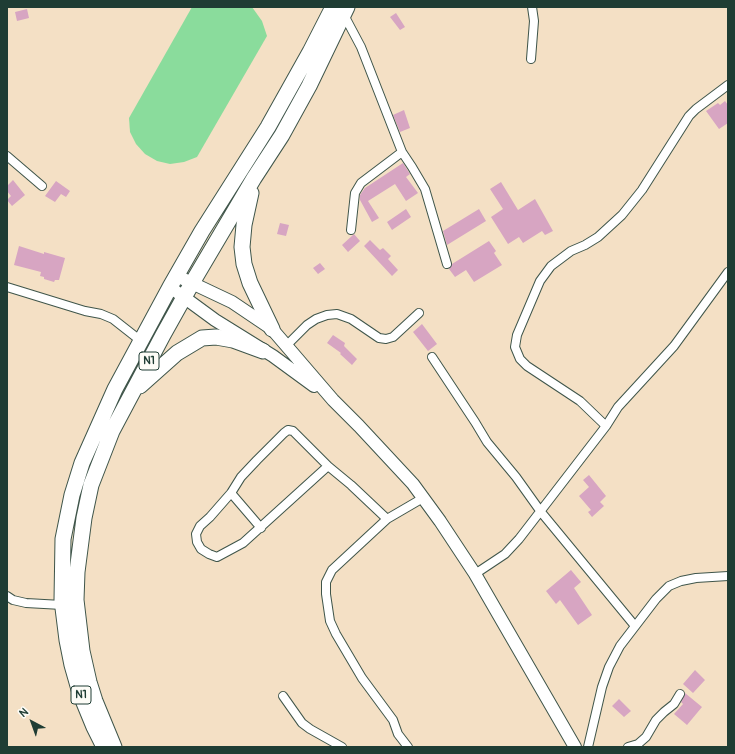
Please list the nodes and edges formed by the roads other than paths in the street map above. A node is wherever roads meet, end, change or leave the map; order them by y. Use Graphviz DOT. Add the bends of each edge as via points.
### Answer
graph roads {
  1 [pos="532,7"];
  2 [pos="340,9"];
  3 [pos="531,59"];
  4 [pos="728,85"];
  5 [pos="402,152"];
  6 [pos="7,156"];
  7 [pos="254,178"];
  8 [pos="42,186"];
  9 [pos="352,230"];
  10 [pos="447,264"];
  11 [pos="728,272"];
  12 [pos="173,281"];
  13 [pos="192,283"];
  14 [pos="7,287"];
  15 [pos="184,297"];
  16 [pos="419,314"];
  17 [pos="272,329"];
  18 [pos="141,341"];
  19 [pos="286,346"];
  20 [pos="263,351"];
  21 [pos="432,357"];
  22 [pos="133,392"];
  23 [pos="333,400"];
  24 [pos="606,426"];
  25 [pos="328,466"];
  26 [pos="231,493"];
  27 [pos="424,498"];
  28 [pos="541,512"];
  29 [pos="386,519"];
  30 [pos="261,528"];
  31 [pos="475,574"];
  32 [pos="728,576"];
  33 [pos="7,596"];
  34 [pos="62,605"];
  35 [pos="635,626"];
  36 [pos="680,694"];
  37 [pos="283,696"];
  38 [pos="590,746"];
  39 [pos="104,747"];
  40 [pos="114,747"];
  41 [pos="342,747"];
  42 [pos="408,747"];
  43 [pos="575,747"];
  44 [pos="628,747"];
  1 -- 3 [label="street" via="534,21"];
  2 -- 5 [label="street" via="361,47"];
  2 -- 7 [label="highway, N1" via="301,100"];
  2 -- 12 [label="highway, N1" via="310,52 268,127"];
  4 -- 24 [label="street" via="689,116 642,190 622,215 598,237 571,251 551,266 540,281 517,335 515,347 520,359 580,401"];
  5 -- 9 [label="street" via="361,183 355,193"];
  5 -- 10 [label="street" via="425,189"];
  6 -- 8 [label="street"];
  7 -- 13 [label="highway, N1"];
  7 -- 17 [label="highway" via="244,225 244,264 250,283"];
  11 -- 24 [label="street" via="674,346 618,407"];
  12 -- 13 [label="street"];
  12 -- 15 [label="street"];
  12 -- 18 [label="highway, N1"];
  13 -- 15 [label="highway, N1"];
  13 -- 17 [label="street" via="232,302"];
  14 -- 18 [label="street" via="101,314 113,319"];
  15 -- 20 [label="street"];
  15 -- 22 [label="highway, N1"];
  16 -- 19 [label="street" via="393,337 386,339 379,338 350,319 337,314 327,314 307,325"];
  17 -- 19 [label="street"];
  18 -- 34 [label="highway, N1" via="94,434 72,495 63,539"];
  19 -- 23 [label="street"];
  20 -- 22 [label="highway" via="233,340 202,338 178,353"];
  20 -- 23 [label="street"];
  21 -- 28 [label="street" via="487,442"];
  22 -- 40 [label="highway, N1" via="112,431 91,484 84,518 76,600 89,682"];
  23 -- 27 [label="street"];
  24 -- 28 [label="street"];
  25 -- 26 [label="street" via="293,431 288,430 256,460"];
  25 -- 29 [label="street"];
  25 -- 30 [label="street"];
  26 -- 30 [label="street"];
  26 -- 30 [label="street" via="200,526 196,534 201,549 217,557 243,543"];
  27 -- 29 [label="street"];
  27 -- 31 [label="street"];
  28 -- 31 [label="street" via="505,554"];
  28 -- 35 [label="street"];
  29 -- 42 [label="street" via="332,570 326,582 326,594 330,621 336,634"];
  31 -- 43 [label="street"];
  32 -- 35 [label="street" via="696,578 669,586"];
  33 -- 34 [label="street" via="26,603"];
  34 -- 39 [label="highway, N1" via="67,640 80,693"];
  35 -- 38 [label="street" via="609,667 602,687"];
  36 -- 44 [label="street" via="674,704 656,720 646,737 638,744"];
  37 -- 41 [label="street" via="302,723"];
}
